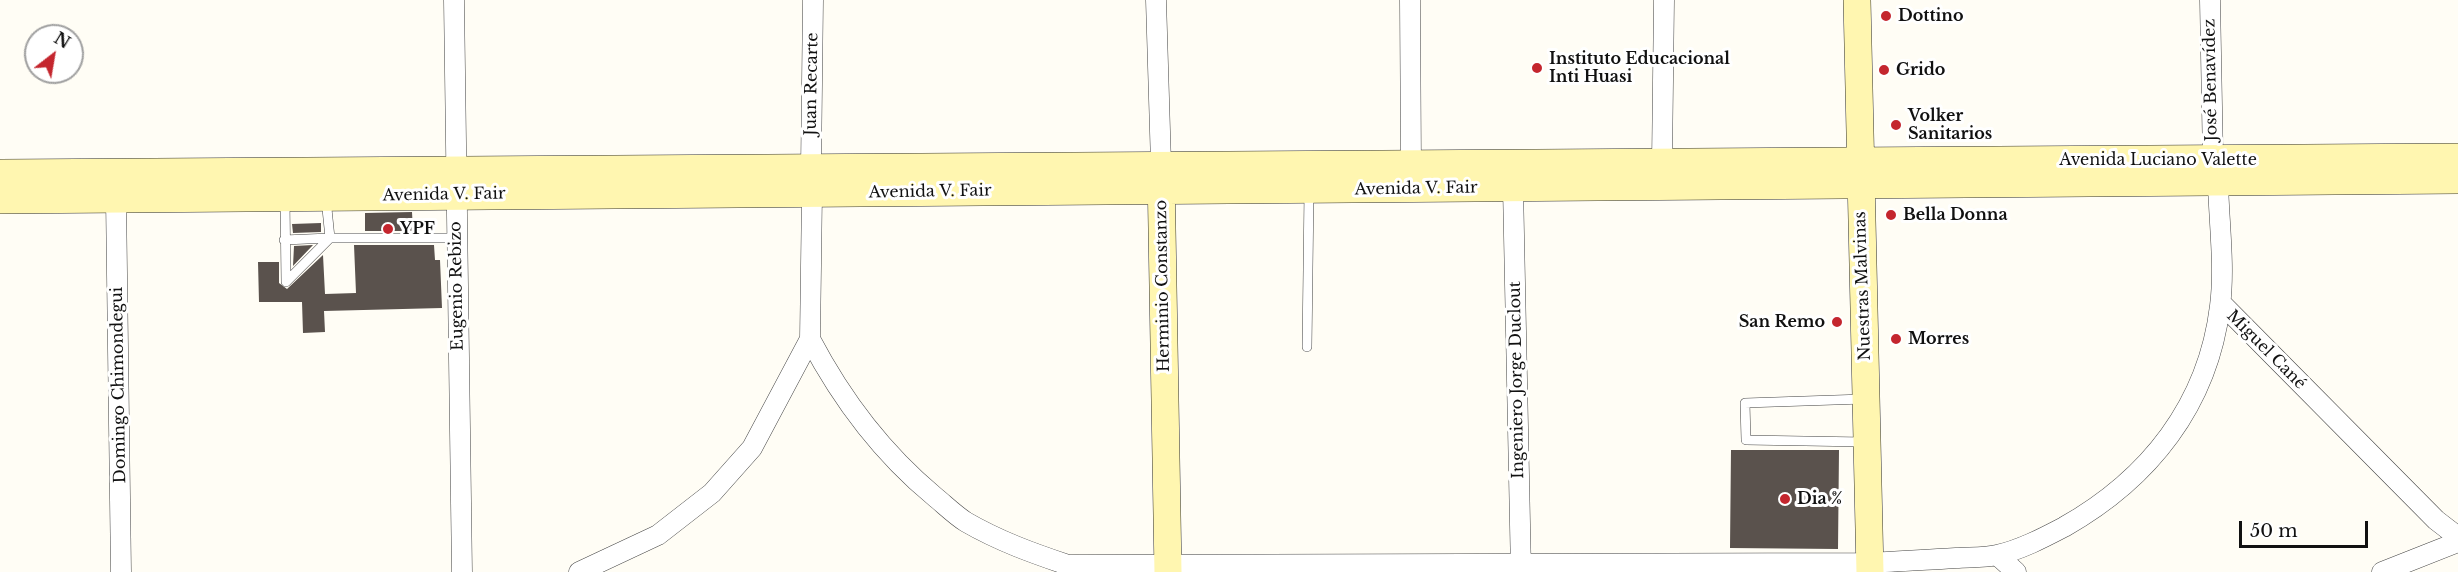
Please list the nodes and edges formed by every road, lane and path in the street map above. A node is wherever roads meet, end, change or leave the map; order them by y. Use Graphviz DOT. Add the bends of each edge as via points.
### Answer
graph roads {
  1 [pos="454,0"];
  2 [pos="813,0"];
  3 [pos="1156,0"];
  4 [pos="1410,0"];
  5 [pos="1664,0"];
  6 [pos="1857,0"];
  7 [pos="2210,0"];
  8 [pos="2458,158"];
  9 [pos="1662,162"];
  10 [pos="1411,164"];
  11 [pos="2215,171"];
  12 [pos="0,173"];
  13 [pos="1859,174"];
  14 [pos="1162,177"];
  15 [pos="811,180"];
  16 [pos="2458,180"];
  17 [pos="455,182"];
  18 [pos="1513,187"];
  19 [pos="1309,190"];
  20 [pos="285,197"];
  21 [pos="326,197"];
  22 [pos="116,199"];
  23 [pos="0,200"];
  24 [pos="330,238"];
  25 [pos="456,238"];
  26 [pos="284,240"];
  27 [pos="2221,303"];
  28 [pos="810,339"];
  29 [pos="1307,347"];
  30 [pos="1867,399"];
  31 [pos="1867,442"];
  32 [pos="2458,537"];
  33 [pos="2458,542"];
  34 [pos="1997,555"];
  35 [pos="1061,568"];
  36 [pos="1521,568"];
  37 [pos="1869,568"];
  38 [pos="1168,569"];
  39 [pos="121,572"];
  40 [pos="462,572"];
  41 [pos="579,572"];
  42 [pos="2016,572"];
  43 [pos="2382,572"];
  1 -- 17 [label="street, Eugenio Rebizo"];
  2 -- 15 [label="street, Juan Recarte"];
  3 -- 14 [label="street, Herminio Constanzo"];
  4 -- 10 [label="street"];
  5 -- 9 [label="street"];
  6 -- 13 [label="main road, Nuestras Malvinas"];
  7 -- 11 [label="street, José Benavídez"];
  8 -- 11 [label="main road, Avenida Luciano Valette"];
  9 -- 10 [label="main road, Avenida V. Fair"];
  9 -- 13 [label="main road, Avenida V. Fair"];
  10 -- 14 [label="main road, Avenida V. Fair"];
  11 -- 13 [label="main road, Avenida Luciano Valette"];
  11 -- 16 [label="main road, Avenida Luciano Valette"];
  11 -- 27 [label="street, José Benavídez"];
  12 -- 17 [label="main road, Avenida V. Fair"];
  13 -- 18 [label="main road, Avenida V. Fair"];
  13 -- 30 [label="main road, Nuestras Malvinas"];
  14 -- 15 [label="main road, Avenida V. Fair"];
  14 -- 19 [label="main road, Avenida V. Fair"];
  14 -- 38 [label="main road, Herminio Constanzo"];
  15 -- 17 [label="main road, Avenida V. Fair"];
  15 -- 28 [label="street, Juan Recarte"];
  17 -- 21 [label="main road, Avenida V. Fair"];
  17 -- 25 [label="street, Eugenio Rebizo"];
  18 -- 19 [label="main road, Avenida V. Fair"];
  18 -- 36 [label="street, Ingeniero Jorge Duclout"];
  19 -- 29 [label="lane"];
  20 -- 21 [label="main road, Avenida V. Fair"];
  20 -- 22 [label="main road, Avenida V. Fair"];
  20 -- 26 [label="lane"];
  21 -- 24 [label="lane"];
  22 -- 23 [label="main road, Avenida V. Fair"];
  22 -- 39 [label="street, Domingo Chimondegui"];
  24 -- 25 [label="lane"];
  24 -- 26 [label="lane"];
  24 -- 26 [label="lane" via="286,282"];
  25 -- 40 [label="street, Eugenio Rebizo"];
  27 -- 32 [label="street, Miguel Cané" via="2436,520"];
  27 -- 34 [label="street, Miguel Cané" via="2199,383 2163,448 2091,512 2042,539"];
  28 -- 35 [label="street, Miguel Cané" via="835,386 869,433 918,483 964,521"];
  28 -- 41 [label="street" via="752,448 712,493 658,535"];
  30 -- 31 [label="main road, Nuestras Malvinas"];
  30 -- 31 [label="lane" via="1745,403 1746,440"];
  31 -- 37 [label="main road, Nuestras Malvinas"];
  33 -- 43 [label="street"];
  34 -- 37 [label="street, Miguel Cané"];
  34 -- 42 [label="street"];
  35 -- 38 [label="street, Miguel Cané"];
  36 -- 37 [label="street, Miguel Cané"];
  36 -- 38 [label="street, Miguel Cané"];
}
